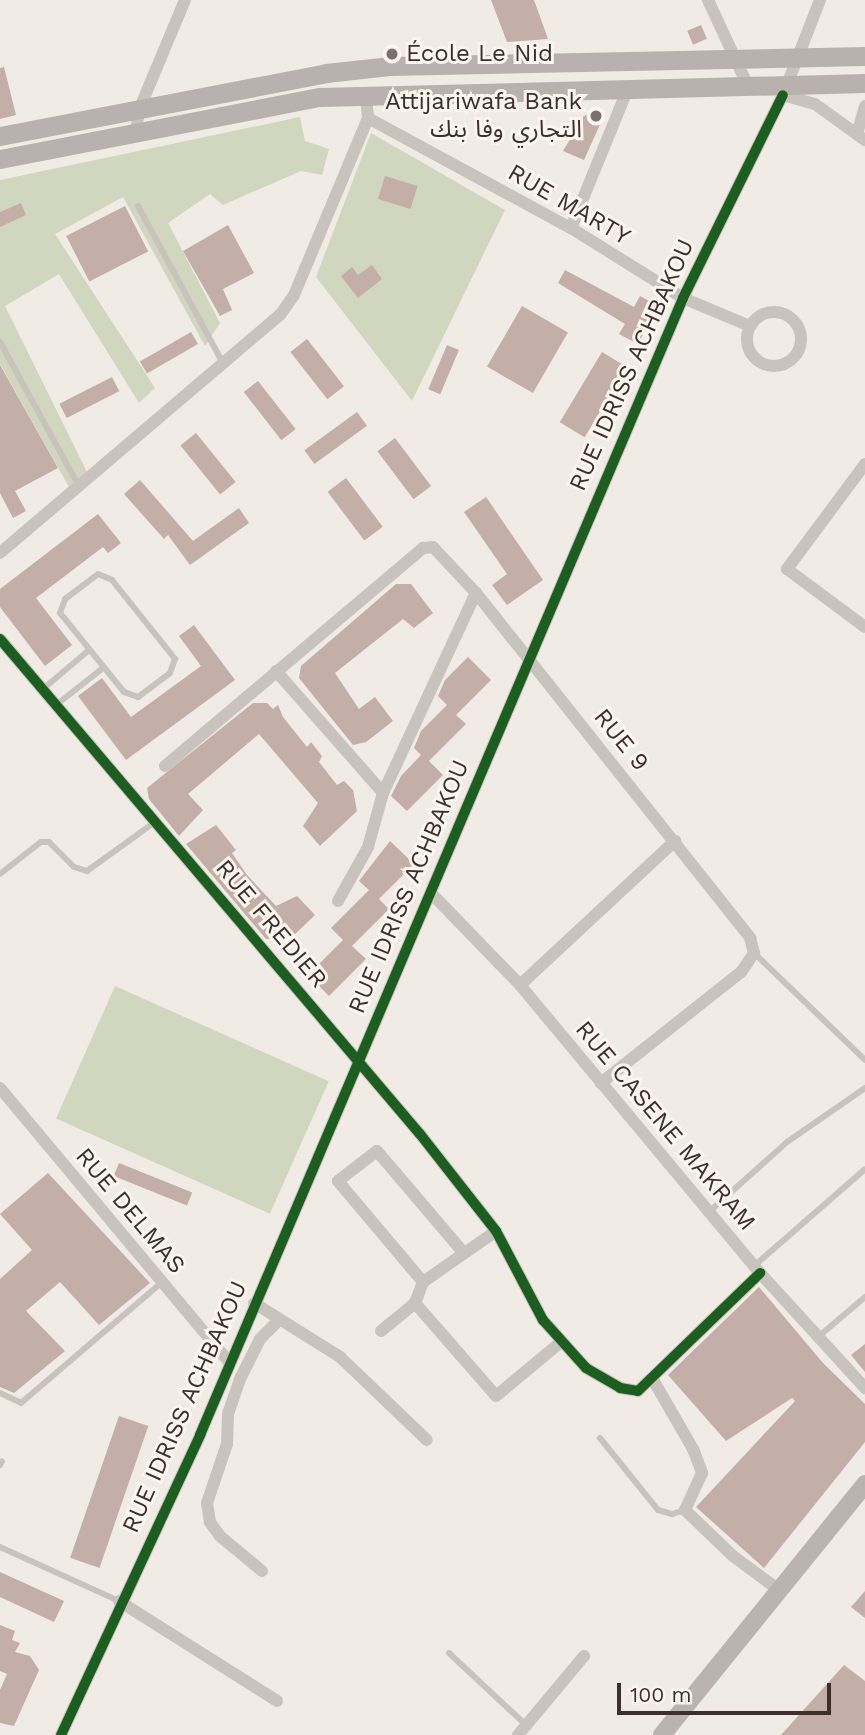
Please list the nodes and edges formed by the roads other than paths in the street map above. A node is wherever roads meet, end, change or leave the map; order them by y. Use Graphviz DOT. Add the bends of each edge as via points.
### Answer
graph roads {
  1 [pos="185,0"];
  2 [pos="708,0"];
  3 [pos="820,0"];
  4 [pos="865,56"];
  5 [pos="798,57"];
  6 [pos="735,61"];
  7 [pos="865,83"];
  8 [pos="747,84"];
  9 [pos="628,88"];
  10 [pos="784,89"];
  11 [pos="366,94"];
  12 [pos="865,106"];
  13 [pos="139,110"];
  14 [pos="368,118"];
  15 [pos="136,132"];
  16 [pos="0,136"];
  17 [pos="861,137"];
  18 [pos="0,159"];
  19 [pos="138,206"];
  20 [pos="571,228"];
  21 [pos="683,298"];
  22 [pos="750,326"];
  23 [pos="0,342"];
  24 [pos="223,363"];
  25 [pos="865,464"];
  26 [pos="79,486"];
  27 [pos="0,553"];
  28 [pos="477,593"];
  29 [pos="863,622"];
  30 [pos="0,639"];
  31 [pos="89,650"];
  32 [pos="526,659"];
  33 [pos="103,668"];
  34 [pos="276,671"];
  35 [pos="43,689"];
  36 [pos="56,705"];
  37 [pos="165,766"];
  38 [pos="383,793"];
  39 [pos="156,821"];
  40 [pos="675,841"];
  41 [pos="0,874"];
  42 [pos="430,893"];
  43 [pos="338,901"];
  44 [pos="754,953"];
  45 [pos="520,985"];
  46 [pos="358,1059"];
  47 [pos="865,1060"];
  48 [pos="601,1083"];
  49 [pos="0,1088"];
  50 [pos="865,1088"];
  51 [pos="865,1169"];
  52 [pos="709,1212"];
  53 [pos="496,1231"];
  54 [pos="462,1251"];
  55 [pos="757,1270"];
  56 [pos="162,1282"];
  57 [pos="424,1282"];
  58 [pos="865,1297"];
  59 [pos="254,1303"];
  60 [pos="415,1303"];
  61 [pos="278,1321"];
  62 [pos="382,1331"];
  63 [pos="818,1337"];
  64 [pos="561,1342"];
  65 [pos="228,1361"];
  66 [pos="652,1378"];
  67 [pos="865,1388"];
  68 [pos="0,1392"];
  69 [pos="600,1437"];
  70 [pos="427,1440"];
  71 [pos="865,1485"];
  72 [pos="685,1510"];
  73 [pos="1,1550"];
  74 [pos="262,1571"];
  75 [pos="779,1590"];
  76 [pos="119,1601"];
  77 [pos="449,1653"];
  78 [pos="584,1656"];
  79 [pos="277,1701"];
  80 [pos="522,1730"];
  81 [pos="61,1735"];
  82 [pos="662,1735"];
  1 -- 13 [label="street"];
  2 -- 6 [label="street"];
  3 -- 5 [label="street, RUE IDRISS ACHBAKOU"];
  4 -- 5 [label="main road"];
  5 -- 6 [label="main road"];
  5 -- 10 [label="street, RUE IDRISS ACHBAKOU"];
  6 -- 8 [label="street"];
  6 -- 13 [label="main road" via="389,66 326,73"];
  7 -- 10 [label="main road"];
  8 -- 9 [label="main road"];
  8 -- 10 [label="main road"];
  9 -- 11 [label="main road"];
  9 -- 20 [label="street"];
  10 -- 17 [label="street" via="815,104"];
  10 -- 21 [label="street, RUE IDRISS ACHBAKOU"];
  11 -- 14 [label="street"];
  11 -- 15 [label="main road" via="282,103"];
  12 -- 17 [label="street"];
  13 -- 15 [label="street"];
  13 -- 16 [label="main road"];
  14 -- 20 [label="street, RUE MARTY"];
  14 -- 24 [label="street" via="294,295 280,315"];
  15 -- 18 [label="main road"];
  19 -- 24 [label="lane"];
  20 -- 21 [label="street, RUE MARTY"];
  21 -- 22 [label="street, RUE MARTY"];
  21 -- 32 [label="street, RUE IDRISS ACHBAKOU"];
  22 -- 22 [label="street" via="748,346 759,362 788,363 801,347 799,327 785,314 765,313"];
  23 -- 26 [label="lane"];
  24 -- 26 [label="street"];
  25 -- 29 [label="street" via="787,569"];
  26 -- 27 [label="street"];
  28 -- 32 [label="street, RUE 9"];
  28 -- 34 [label="street, RUE 9" via="428,546"];
  28 -- 38 [label="street"];
  30 -- 35 [label="street, RUE FREDIER"];
  31 -- 33 [label="lane"];
  31 -- 33 [label="lane" via="63,620 60,605 91,578 106,575 176,659 170,673 138,697 124,692"];
  31 -- 35 [label="lane"];
  32 -- 40 [label="street, RUE 9"];
  32 -- 42 [label="street, RUE IDRISS ACHBAKOU"];
  33 -- 36 [label="lane"];
  34 -- 37 [label="street"];
  34 -- 38 [label="street"];
  35 -- 36 [label="street, RUE FREDIER"];
  36 -- 39 [label="street, RUE FREDIER"];
  38 -- 43 [label="street" via="368,847"];
  39 -- 41 [label="lane" via="88,872 74,867 48,842 41,842"];
  39 -- 46 [label="street, RUE FREDIER"];
  40 -- 44 [label="street, RUE 9" via="750,938"];
  40 -- 45 [label="street"];
  42 -- 45 [label="street, RUE CASENE MAKRAM"];
  42 -- 46 [label="street, RUE IDRISS ACHBAKOU"];
  44 -- 47 [label="lane"];
  44 -- 48 [label="street" via="741,972"];
  45 -- 48 [label="street, RUE CASENE MAKRAM"];
  46 -- 53 [label="street, RUE FREDIER"];
  46 -- 59 [label="street, RUE IDRISS ACHBAKOU"];
  48 -- 52 [label="street, RUE CASENE MAKRAM"];
  49 -- 56 [label="street, RUE DELMAS"];
  50 -- 52 [label="lane" via="788,1143"];
  51 -- 55 [label="lane"];
  52 -- 55 [label="street, RUE CASENE MAKRAM"];
  53 -- 54 [label="street"];
  53 -- 64 [label="street, RUE FREDIER" via="543,1320"];
  54 -- 57 [label="street"];
  54 -- 57 [label="street" via="377,1151 338,1181"];
  55 -- 63 [label="street, RUE CASENE MAKRAM"];
  55 -- 66 [label="street"];
  56 -- 65 [label="street, RUE DELMAS"];
  56 -- 68 [label="lane" via="21,1403"];
  57 -- 60 [label="street"];
  58 -- 63 [label="lane"];
  59 -- 61 [label="street"];
  59 -- 65 [label="street, RUE IDRISS ACHBAKOU"];
  60 -- 62 [label="street"];
  60 -- 64 [label="street" via="496,1396"];
  61 -- 70 [label="street" via="341,1357"];
  61 -- 74 [label="street" via="260,1339 241,1377 228,1414 227,1444 207,1503 210,1522 220,1536"];
  63 -- 67 [label="street, RUE CASENE MAKRAM"];
  64 -- 66 [label="street, RUE FREDIER" via="586,1368 620,1388 638,1391"];
  65 -- 76 [label="street, RUE IDRISS ACHBAKOU" via="200,1435"];
  66 -- 72 [label="street" via="693,1448 702,1473"];
  69 -- 72 [label="lane" via="657,1510 672,1514"];
  71 -- 75 [label="street"];
  72 -- 75 [label="street" via="733,1556"];
  73 -- 76 [label="lane"];
  75 -- 82 [label="street"];
  76 -- 79 [label="street"];
  76 -- 81 [label="street, RUE IDRISS ACHBAKOU"];
  77 -- 80 [label="lane"];
  78 -- 80 [label="street"];
}
